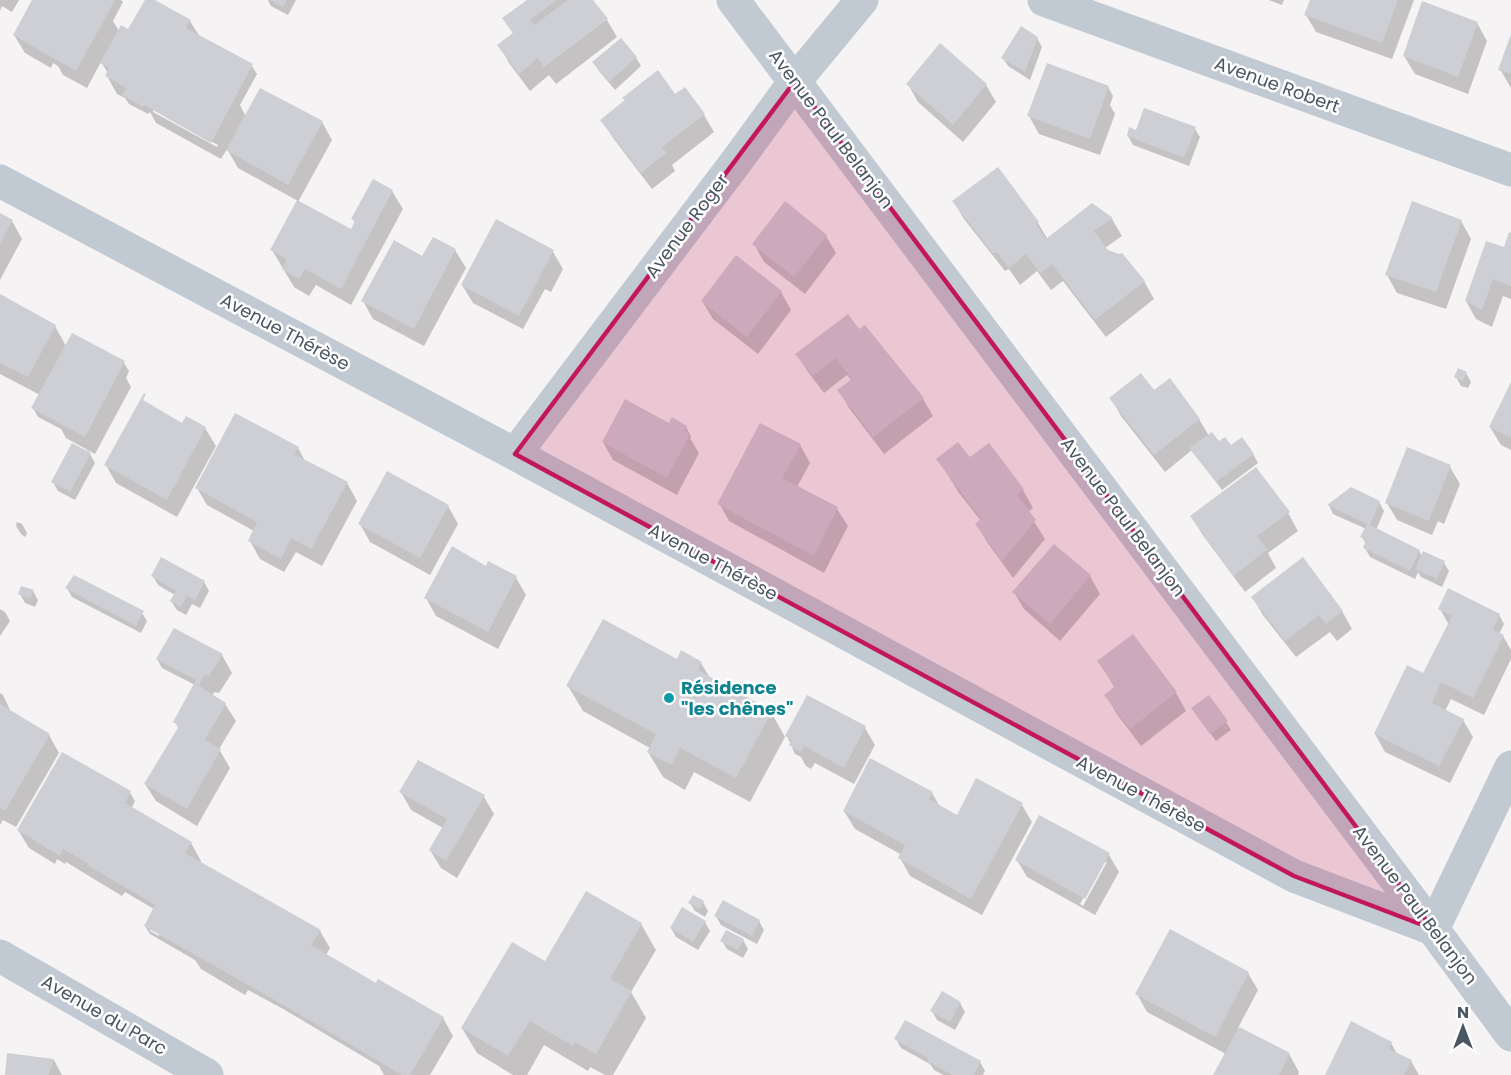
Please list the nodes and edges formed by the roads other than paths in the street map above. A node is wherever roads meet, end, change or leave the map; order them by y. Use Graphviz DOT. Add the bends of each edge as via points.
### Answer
graph roads {
  1 [pos="733,0"];
  2 [pos="862,0"];
  3 [pos="1044,0"];
  4 [pos="795,81"];
  5 [pos="1511,170"];
  6 [pos="0,181"];
  7 [pos="514,454"];
  8 [pos="1511,766"];
  9 [pos="1433,929"];
  10 [pos="0,956"];
  11 [pos="1511,1035"];
  12 [pos="207,1075"];
  1 -- 4 [label="street, Avenue Paul Belanjon"];
  2 -- 4 [label="street, Avenue Roger"];
  3 -- 5 [label="street, Avenue Robert"];
  4 -- 7 [label="street, Avenue Roger"];
  4 -- 9 [label="street, Avenue Paul Belanjon"];
  6 -- 7 [label="street, Avenue Thérèse"];
  7 -- 9 [label="street, Avenue Thérèse" via="1294,876"];
  8 -- 9 [label="street"];
  9 -- 11 [label="street, Avenue Paul Belanjon"];
  10 -- 12 [label="street, Avenue du Parc"];
}
